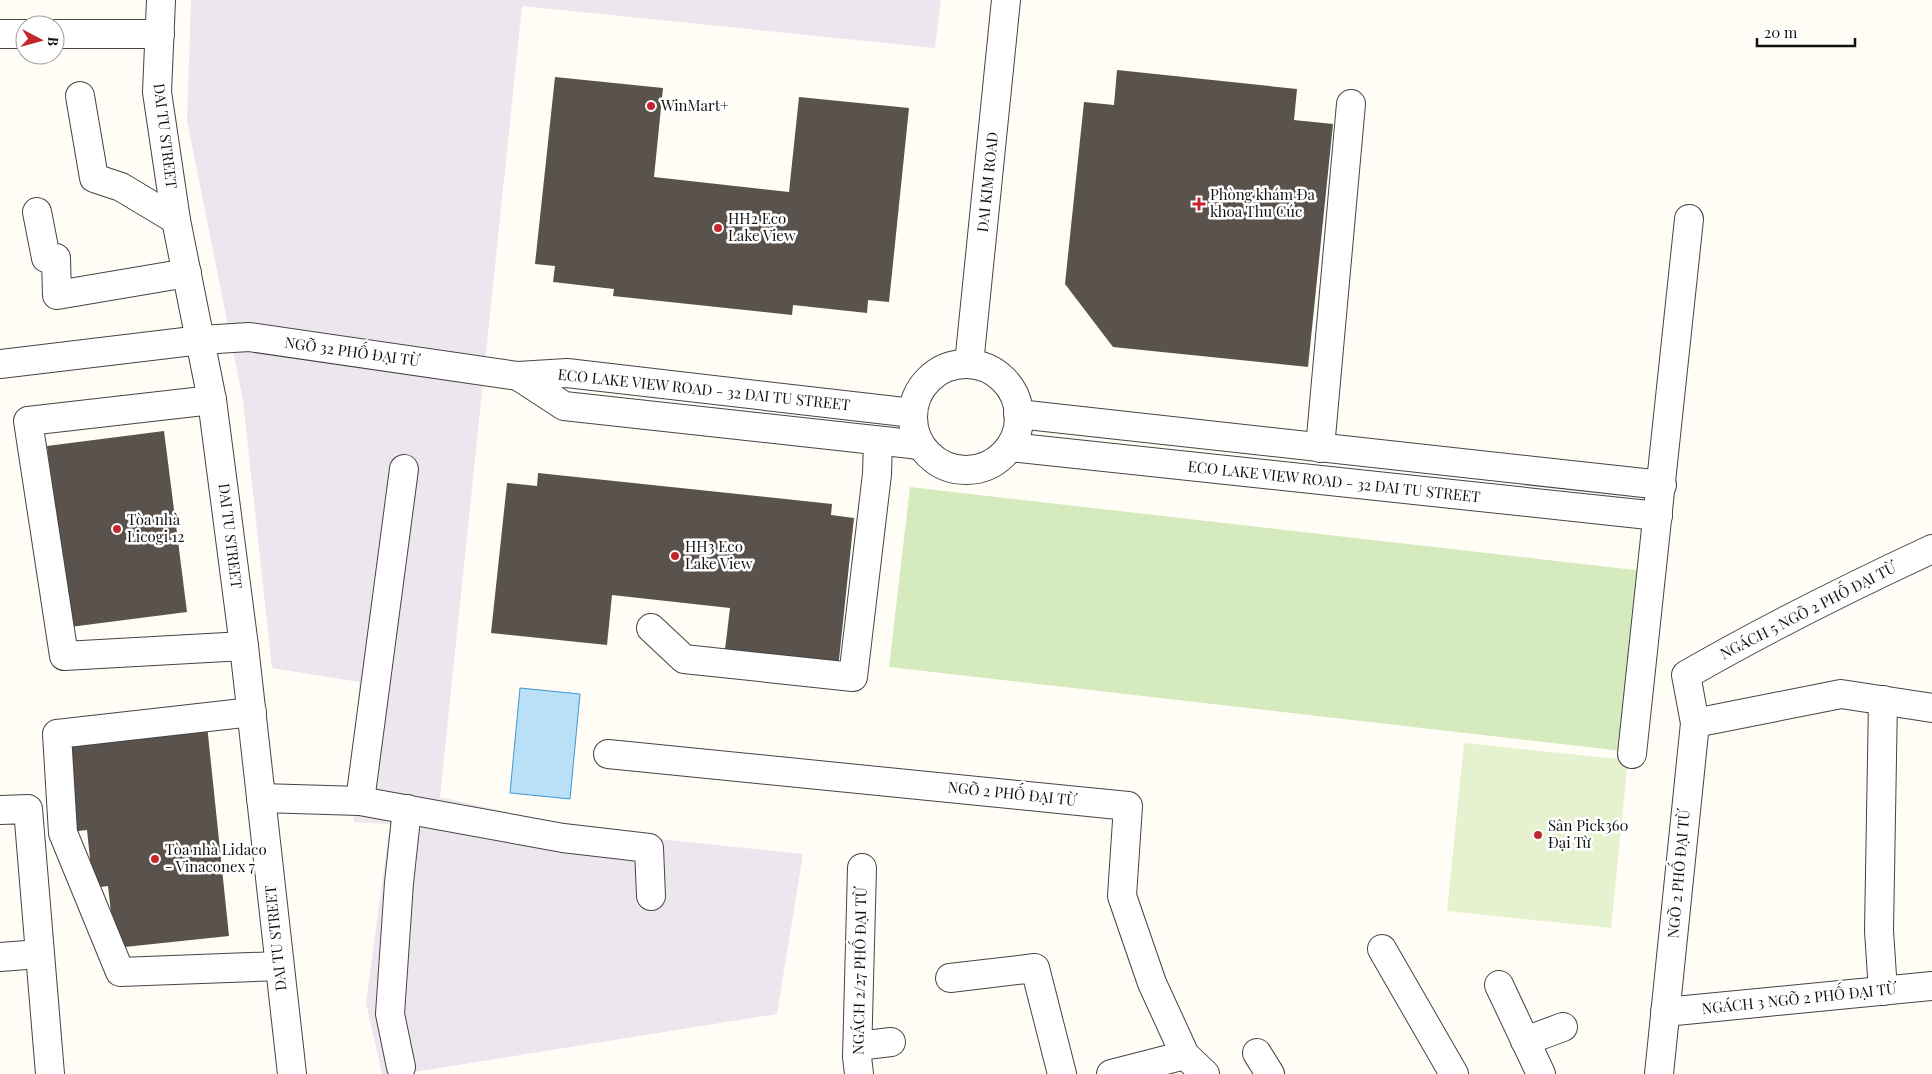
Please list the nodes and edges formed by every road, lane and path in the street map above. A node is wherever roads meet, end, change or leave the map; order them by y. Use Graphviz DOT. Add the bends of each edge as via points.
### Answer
graph roads {
  1 [pos="161,0"];
  2 [pos="1006,0"];
  3 [pos="0,34"];
  4 [pos="15,34"];
  5 [pos="65,34"];
  6 [pos="160,34"];
  7 [pos="80,96"];
  8 [pos="1351,104"];
  9 [pos="37,212"];
  10 [pos="176,220"];
  11 [pos="1690,220"];
  12 [pos="187,273"];
  13 [pos="201,340"];
  14 [pos="0,364"];
  15 [pos="969,364"];
  16 [pos="510,374"];
  17 [pos="212,400"];
  18 [pos="913,412"];
  19 [pos="1018,414"];
  20 [pos="878,442"];
  21 [pos="920,445"];
  22 [pos="1010,447"];
  23 [pos="1320,448"];
  24 [pos="404,469"];
  25 [pos="1662,485"];
  26 [pos="1658,516"];
  27 [pos="1932,548"];
  28 [pos="651,628"];
  29 [pos="244,646"];
  30 [pos="1686,675"];
  31 [pos="1883,700"];
  32 [pos="1932,708"];
  33 [pos="252,712"];
  34 [pos="1695,723"];
  35 [pos="608,754"];
  36 [pos="1632,754"];
  37 [pos="261,798"];
  38 [pos="360,801"];
  39 [pos="408,808"];
  40 [pos="0,810"];
  41 [pos="862,868"];
  42 [pos="651,896"];
  43 [pos="1382,949"];
  44 [pos="39,954"];
  45 [pos="0,957"];
  46 [pos="279,966"];
  47 [pos="950,978"];
  48 [pos="1499,985"];
  49 [pos="1932,986"];
  50 [pos="1883,991"];
  51 [pos="1666,1012"];
  52 [pos="1563,1027"];
  53 [pos="1526,1041"];
  54 [pos="890,1042"];
  55 [pos="858,1046"];
  56 [pos="1185,1055"];
  57 [pos="401,1067"];
  58 [pos="50,1074"];
  59 [pos="292,1074"];
  60 [pos="859,1074"];
  61 [pos="1062,1074"];
  62 [pos="1111,1074"];
  63 [pos="1205,1074"];
  64 [pos="1454,1074"];
  65 [pos="1541,1074"];
  66 [pos="1659,1074"];
  1 -- 6 [label="street, DAI TU STREET"];
  2 -- 15 [label="street, DAI KIM ROAD"];
  3 -- 4 [label="street"];
  5 -- 6 [label="street"];
  6 -- 10 [label="street, DAI TU STREET" via="157,92"];
  7 -- 10 [label="street" via="94,178 121,187"];
  8 -- 23 [label="street"];
  9 -- 12 [label="street" via="46,258 56,258 56,295"];
  10 -- 12 [label="street, DAI TU STREET"];
  11 -- 25 [label="street"];
  12 -- 13 [label="street, DAI TU STREET"];
  13 -- 14 [label="street, NGÕ 32 PHỐ ĐẠI TỪ"];
  13 -- 16 [label="street, NGÕ 32 PHỐ ĐẠI TỪ" via="249,337"];
  13 -- 17 [label="street, DAI TU STREET"];
  15 -- 18 [label="street" via="938,372 917,397"];
  15 -- 19 [label="street" via="984,367 998,375 1016,399"];
  16 -- 18 [label="street, ECO LAKE VIEW ROAD - 32 DAI TU STREET" via="568,373"];
  16 -- 20 [label="street, ECO LAKE VIEW ROAD - 32 DAI TU STREET" via="564,406"];
  17 -- 29 [label="street, DAI TU STREET"];
  17 -- 29 [label="street" via="28,421 64,656"];
  18 -- 21 [label="street" via="914,430"];
  19 -- 22 [label="street" via="1015,437"];
  19 -- 23 [label="street"];
  20 -- 21 [label="street, ECO LAKE VIEW ROAD - 32 DAI TU STREET"];
  20 -- 28 [label="street" via="853,677 684,660"];
  21 -- 22 [label="street" via="947,468 964,471 990,464"];
  22 -- 26 [label="street, ECO LAKE VIEW ROAD - 32 DAI TU STREET"];
  23 -- 25 [label="street"];
  24 -- 38 [label="street"];
  25 -- 26 [label="street"];
  26 -- 36 [label="street"];
  27 -- 30 [label="street, NGÁCH 5 NGÕ 2 PHỐ ĐẠI TỪ" via="1834,595"];
  29 -- 33 [label="street, DAI TU STREET"];
  30 -- 34 [label="street, NGÕ 2 PHỐ ĐẠI TỪ"];
  31 -- 32 [label="street"];
  31 -- 34 [label="street" via="1841,694"];
  31 -- 50 [label="street" via="1879,931"];
  33 -- 37 [label="street, DAI TU STREET"];
  33 -- 46 [label="street" via="57,734 62,833 120,972"];
  34 -- 51 [label="street, NGÕ 2 PHỐ ĐẠI TỪ"];
  35 -- 56 [label="street, NGÕ 2 PHỐ ĐẠI TỪ" via="1128,806 1122,896 1152,983"];
  37 -- 38 [label="street"];
  37 -- 46 [label="street, DAI TU STREET"];
  38 -- 39 [label="street"];
  39 -- 42 [label="street" via="563,838 649,848"];
  39 -- 57 [label="street" via="390,1014"];
  40 -- 44 [label="street" via="28,809"];
  41 -- 55 [label="street, NGÁCH 2/27 PHỐ ĐẠI TỪ"];
  43 -- 64 [label="street"];
  44 -- 45 [label="street"];
  44 -- 58 [label="street"];
  46 -- 59 [label="street, DAI TU STREET"];
  47 -- 61 [label="street" via="1035,968"];
  48 -- 53 [label="street"];
  49 -- 50 [label="street, NGÁCH 3 NGÕ 2 PHỐ ĐẠI TỪ"];
  50 -- 51 [label="street, NGÁCH 3 NGÕ 2 PHỐ ĐẠI TỪ"];
  51 -- 66 [label="street, NGÕ 2 PHỐ ĐẠI TỪ"];
  52 -- 53 [label="street"];
  53 -- 65 [label="street"];
  54 -- 55 [label="street"];
  55 -- 60 [label="street, NGÁCH 2/27 PHỐ ĐẠI TỪ"];
  56 -- 62 [label="street"];
  56 -- 63 [label="street, NGÕ 2 PHỐ ĐẠI TỪ"];
}
